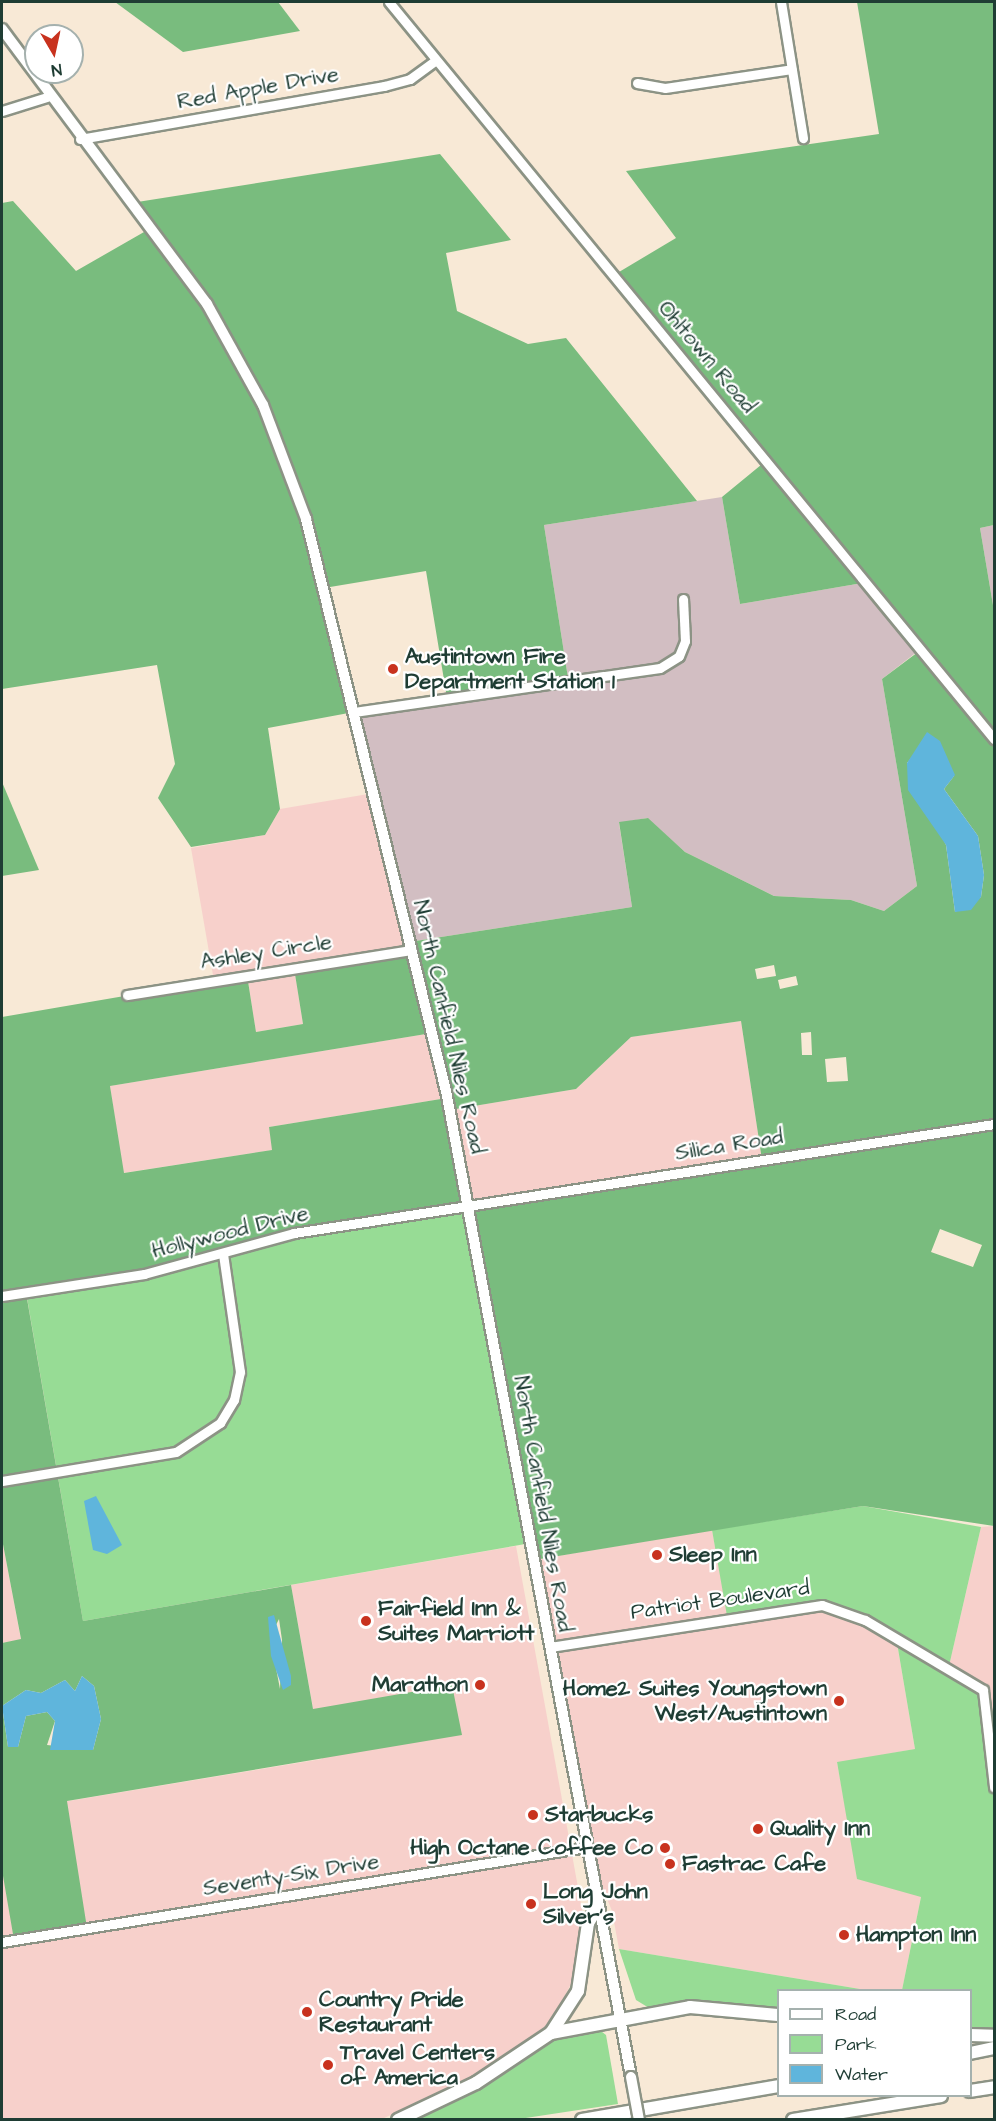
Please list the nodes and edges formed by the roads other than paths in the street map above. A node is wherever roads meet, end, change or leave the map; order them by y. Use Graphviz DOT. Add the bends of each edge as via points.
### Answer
graph roads {
  1 [pos="388,2"];
  2 [pos="781,2"];
  3 [pos="2,29"];
  4 [pos="436,60"];
  5 [pos="792,69"];
  6 [pos="637,82"];
  7 [pos="47,97"];
  8 [pos="2,111"];
  9 [pos="803,138"];
  10 [pos="80,139"];
  11 [pos="683,599"];
  12 [pos="354,712"];
  13 [pos="994,739"];
  14 [pos="411,950"];
  15 [pos="127,995"];
  16 [pos="994,1124"];
  17 [pos="469,1206"];
  18 [pos="223,1254"];
  19 [pos="2,1296"];
  20 [pos="2,1481"];
  21 [pos="550,1647"];
  22 [pos="994,1687"];
  23 [pos="983,1690"];
  24 [pos="994,1787"];
  25 [pos="586,1847"];
  26 [pos="598,1907"];
  27 [pos="2,1942"];
  28 [pos="777,2015"];
  29 [pos="620,2018"];
  30 [pos="550,2033"];
  31 [pos="972,2035"];
  32 [pos="994,2036"];
  33 [pos="994,2048"];
  34 [pos="972,2053"];
  35 [pos="777,2086"];
  36 [pos="994,2087"];
  37 [pos="972,2091"];
  38 [pos="935,2097"];
  39 [pos="398,2120"];
  40 [pos="582,2120"];
  41 [pos="639,2120"];
  42 [pos="793,2120"];
  1 -- 4 [label="street, Ohltown Road"];
  2 -- 5 [label="street"];
  3 -- 7 [label="main road, North Canfield Niles Road"];
  4 -- 10 [label="street, Red Apple Drive" via="410,79 384,86"];
  4 -- 13 [label="street, Ohltown Road"];
  5 -- 6 [label="street" via="665,88"];
  5 -- 9 [label="street"];
  7 -- 8 [label="street"];
  7 -- 10 [label="main road, North Canfield Niles Road"];
  10 -- 12 [label="main road, North Canfield Niles Road" via="192,281 263,405 306,519"];
  11 -- 12 [label="street" via="685,641 679,656 660,668"];
  12 -- 14 [label="main road, North Canfield Niles Road"];
  14 -- 15 [label="street, Ashley Circle"];
  14 -- 17 [label="main road, North Canfield Niles Road"];
  16 -- 17 [label="street, Silica Road"];
  17 -- 18 [label="street, Hollywood Drive" via="294,1233"];
  17 -- 21 [label="main road, North Canfield Niles Road"];
  18 -- 19 [label="street, Hollywood Drive" via="144,1274"];
  18 -- 20 [label="street" via="240,1372 234,1400 220,1423 176,1452"];
  21 -- 23 [label="street, Patriot Boulevard" via="822,1605 865,1620"];
  21 -- 25 [label="main road, North Canfield Niles Road"];
  22 -- 23 [label="street"];
  23 -- 24 [label="street"];
  25 -- 26 [label="main road, North Canfield Niles Road"];
  25 -- 27 [label="street, Seventy-Six Drive"];
  26 -- 29 [label="main road, North Canfield Niles Road"];
  26 -- 30 [label="highway" via="588,1923 578,1991"];
  28 -- 29 [label="highway" via="705,2006"];
  29 -- 30 [label="highway"];
  29 -- 41 [label="main road, North Canfield Niles Road, bridge"];
  30 -- 39 [label="highway" via="476,2083"];
  31 -- 32 [label="highway"];
  33 -- 34 [label="highway"];
  35 -- 40 [label="highway"];
  36 -- 37 [label="highway"];
  38 -- 42 [label="highway"];
}
